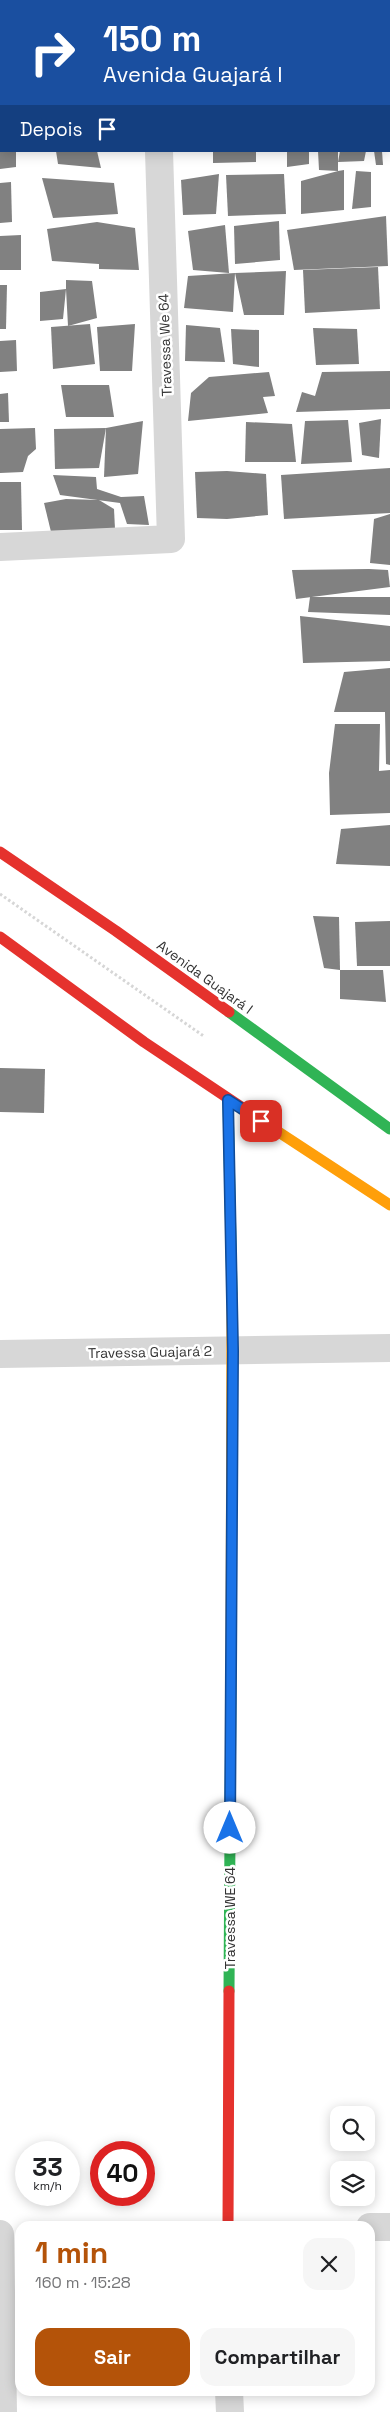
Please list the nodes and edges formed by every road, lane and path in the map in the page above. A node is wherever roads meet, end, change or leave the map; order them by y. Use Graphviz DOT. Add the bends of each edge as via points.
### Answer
graph roads {
  1 [pos="159,152"];
  2 [pos="0,547"];
  3 [pos="0,852"];
  4 [pos="0,894"];
  5 [pos="0,938"];
  6 [pos="211,1041"];
  7 [pos="228,1100"];
  8 [pos="390,1129"];
  9 [pos="390,1205"];
  10 [pos="390,1348"];
  11 [pos="233,1351"];
  12 [pos="0,1354"];
  13 [pos="228,2221"];
  14 [pos="390,2226"];
  15 [pos="375,2227"];
  16 [pos="0,2235"];
  17 [pos="15,2236"];
  18 [pos="230,2396"];
  19 [pos="3,2412"];
  20 [pos="230,2412"];
  1 -- 2 [label="street, Travessa We 64" via="171,539"];
  3 -- 8 [label="street, Avenida Guajará I" via="116,931"];
  4 -- 6 [label="path"];
  5 -- 7 [label="street" via="70,992"];
  7 -- 9 [label="street"];
  7 -- 11 [label="street, Travessa WE 64"];
  10 -- 11 [label="street, Travessa Guajará 2"];
  11 -- 12 [label="street, Travessa Guajará 2"];
  11 -- 13 [label="street, Travessa WE 64"];
  14 -- 15 [label="street"];
  16 -- 17 [label="street"];
  16 -- 19 [label="street"];
  18 -- 20 [label="street"];
}
